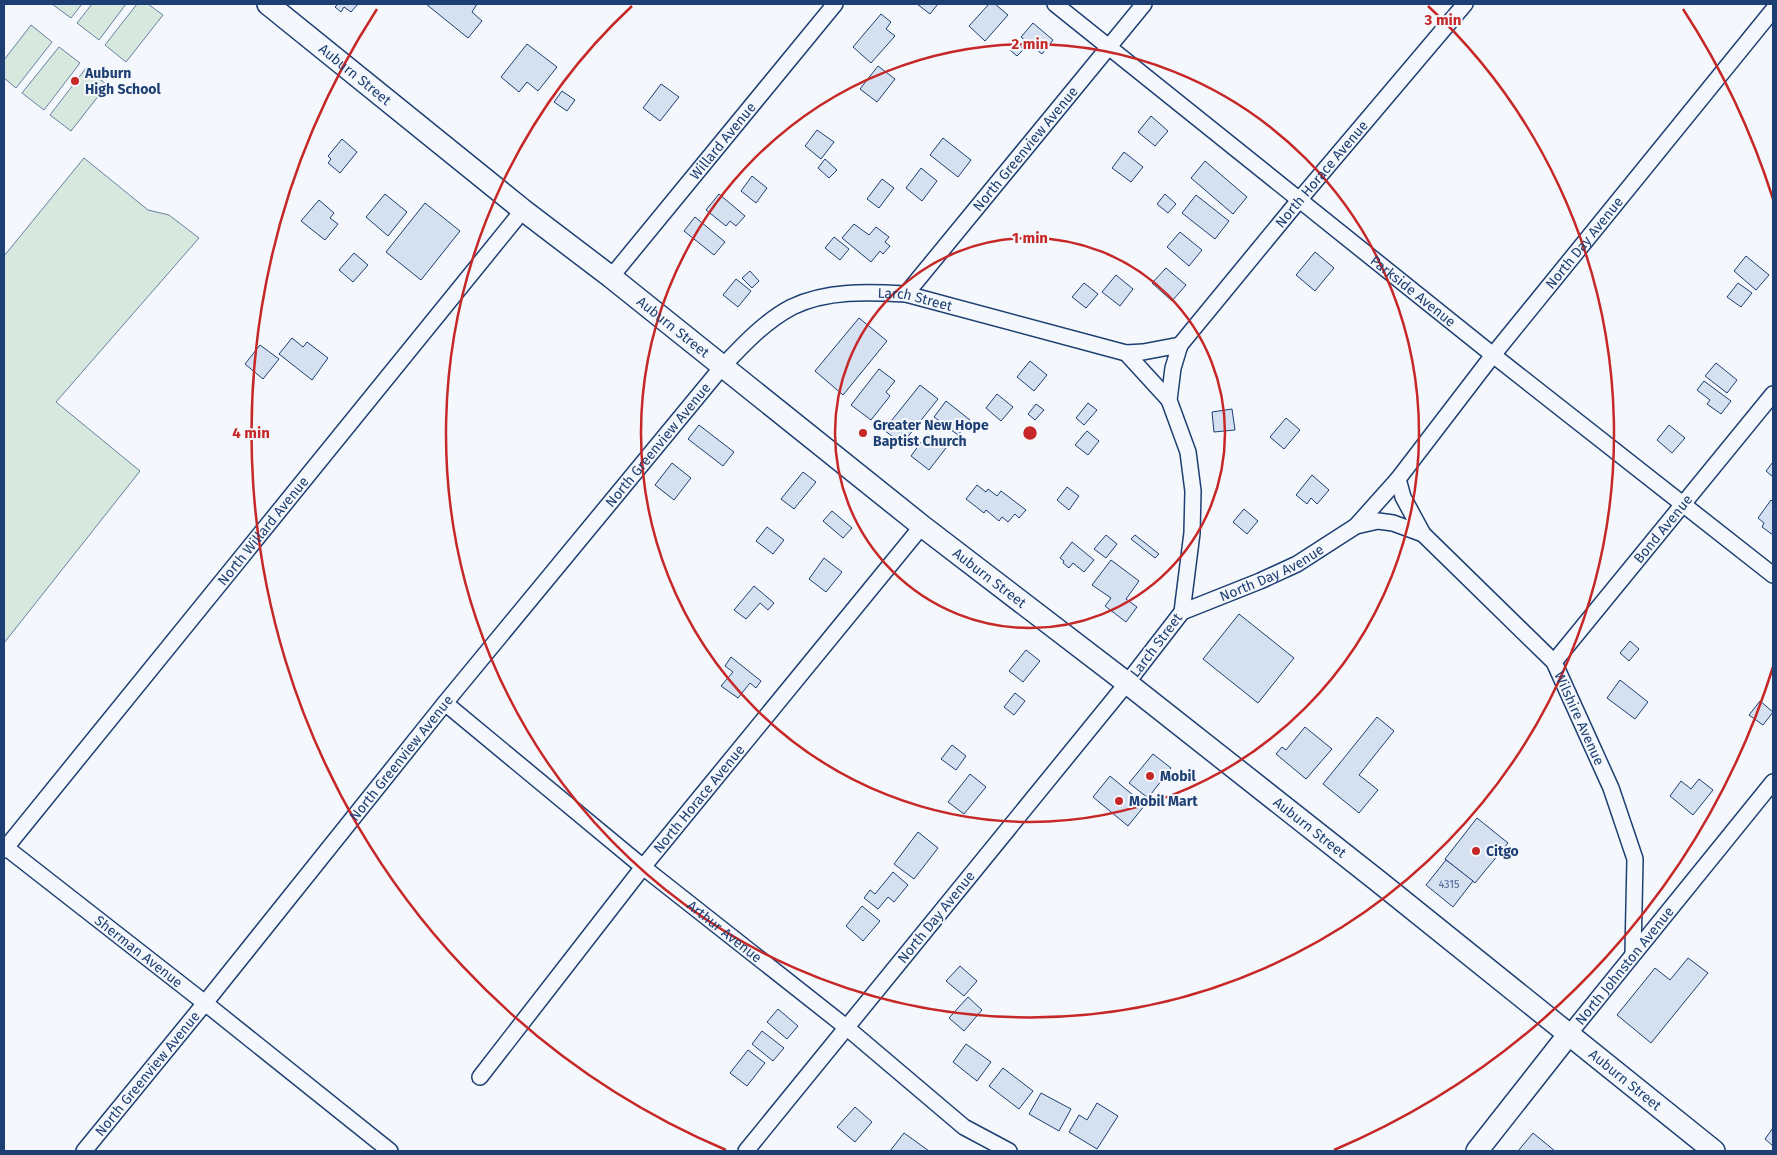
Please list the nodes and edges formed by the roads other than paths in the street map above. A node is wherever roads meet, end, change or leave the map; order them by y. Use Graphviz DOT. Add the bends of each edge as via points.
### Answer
graph roads {
  1 [pos="268,4"];
  2 [pos="834,4"];
  3 [pos="1056,4"];
  4 [pos="1144,4"];
  5 [pos="1465,4"];
  6 [pos="1773,10"];
  7 [pos="1109,47"];
  8 [pos="1300,199"];
  9 [pos="523,210"];
  10 [pos="611,277"];
  11 [pos="906,294"];
  12 [pos="1180,344"];
  13 [pos="1126,353"];
  14 [pos="1493,355"];
  15 [pos="722,367"];
  16 [pos="1773,394"];
  17 [pos="1169,400"];
  18 [pos="1398,479"];
  19 [pos="1683,504"];
  20 [pos="922,526"];
  21 [pos="1356,526"];
  22 [pos="1423,534"];
  23 [pos="1773,575"];
  24 [pos="1182,612"];
  25 [pos="1554,662"];
  26 [pos="1127,683"];
  27 [pos="445,703"];
  28 [pos="1773,782"];
  29 [pos="5,848"];
  30 [pos="643,867"];
  31 [pos="1633,953"];
  32 [pos="205,1003"];
  33 [pos="846,1027"];
  34 [pos="1569,1034"];
  35 [pos="480,1077"];
  36 [pos="84,1151"];
  37 [pos="390,1151"];
  38 [pos="746,1151"];
  39 [pos="1009,1151"];
  40 [pos="1477,1151"];
  41 [pos="1714,1151"];
  1 -- 9 [label="main road, Auburn Street"];
  2 -- 10 [label="street, Willard Avenue"];
  3 -- 7 [label="street, Parkside Avenue"];
  4 -- 7 [label="street, North Greenview Avenue"];
  5 -- 8 [label="street, North Horace Avenue"];
  6 -- 14 [label="street, North Day Avenue"];
  7 -- 8 [label="street, Parkside Avenue"];
  7 -- 11 [label="street, North Greenview Avenue"];
  8 -- 12 [label="street, North Horace Avenue"];
  8 -- 14 [label="street, Parkside Avenue"];
  9 -- 10 [label="main road, Auburn Street"];
  9 -- 29 [label="street, North Willard Avenue"];
  10 -- 15 [label="main road, Auburn Street"];
  11 -- 13 [label="street, Larch Street"];
  11 -- 15 [label="street, Larch Street" via="869,292 813,299 792,308 748,341"];
  12 -- 13 [label="street, Larch Street"];
  12 -- 17 [label="street, Larch Street"];
  13 -- 17 [label="street, Larch Street"];
  14 -- 18 [label="street, North Day Avenue"];
  14 -- 19 [label="street, Parkside Avenue"];
  15 -- 20 [label="main road, Auburn Street"];
  15 -- 27 [label="street, North Greenview Avenue"];
  16 -- 19 [label="street, Bond Avenue"];
  17 -- 24 [label="street, Larch Street" via="1188,452 1193,491 1192,533"];
  18 -- 21 [label="street, North Day Avenue"];
  18 -- 22 [label="street" via="1406,504"];
  19 -- 23 [label="street, Parkside Avenue"];
  19 -- 25 [label="street, Bond Avenue"];
  20 -- 26 [label="main road, Auburn Street"];
  20 -- 30 [label="street, North Horace Avenue"];
  21 -- 22 [label="street, North Day Avenue" via="1378,521"];
  21 -- 24 [label="street, North Day Avenue" via="1297,564"];
  22 -- 25 [label="street, Wilshire Avenue"];
  24 -- 26 [label="street, Larch Street"];
  25 -- 31 [label="street, Wilshire Avenue" via="1611,788 1635,859"];
  26 -- 33 [label="street, North Day Avenue"];
  26 -- 34 [label="main road, Auburn Street"];
  27 -- 30 [label="street, Arthur Avenue"];
  27 -- 32 [label="street, North Greenview Avenue"];
  28 -- 31 [label="street, North Johnston Avenue"];
  29 -- 32 [label="street, Sherman Avenue"];
  30 -- 33 [label="street, Arthur Avenue"];
  30 -- 35 [label="street, North Horace Avenue"];
  31 -- 34 [label="street, North Johnston Avenue"];
  32 -- 36 [label="street, North Greenview Avenue"];
  32 -- 37 [label="street, Sherman Avenue"];
  33 -- 38 [label="street, North Day Avenue"];
  33 -- 39 [label="street, Arthur Avenue" via="964,1126"];
  34 -- 40 [label="main road, North Johnston Avenue"];
  34 -- 41 [label="main road, Auburn Street"];
}
